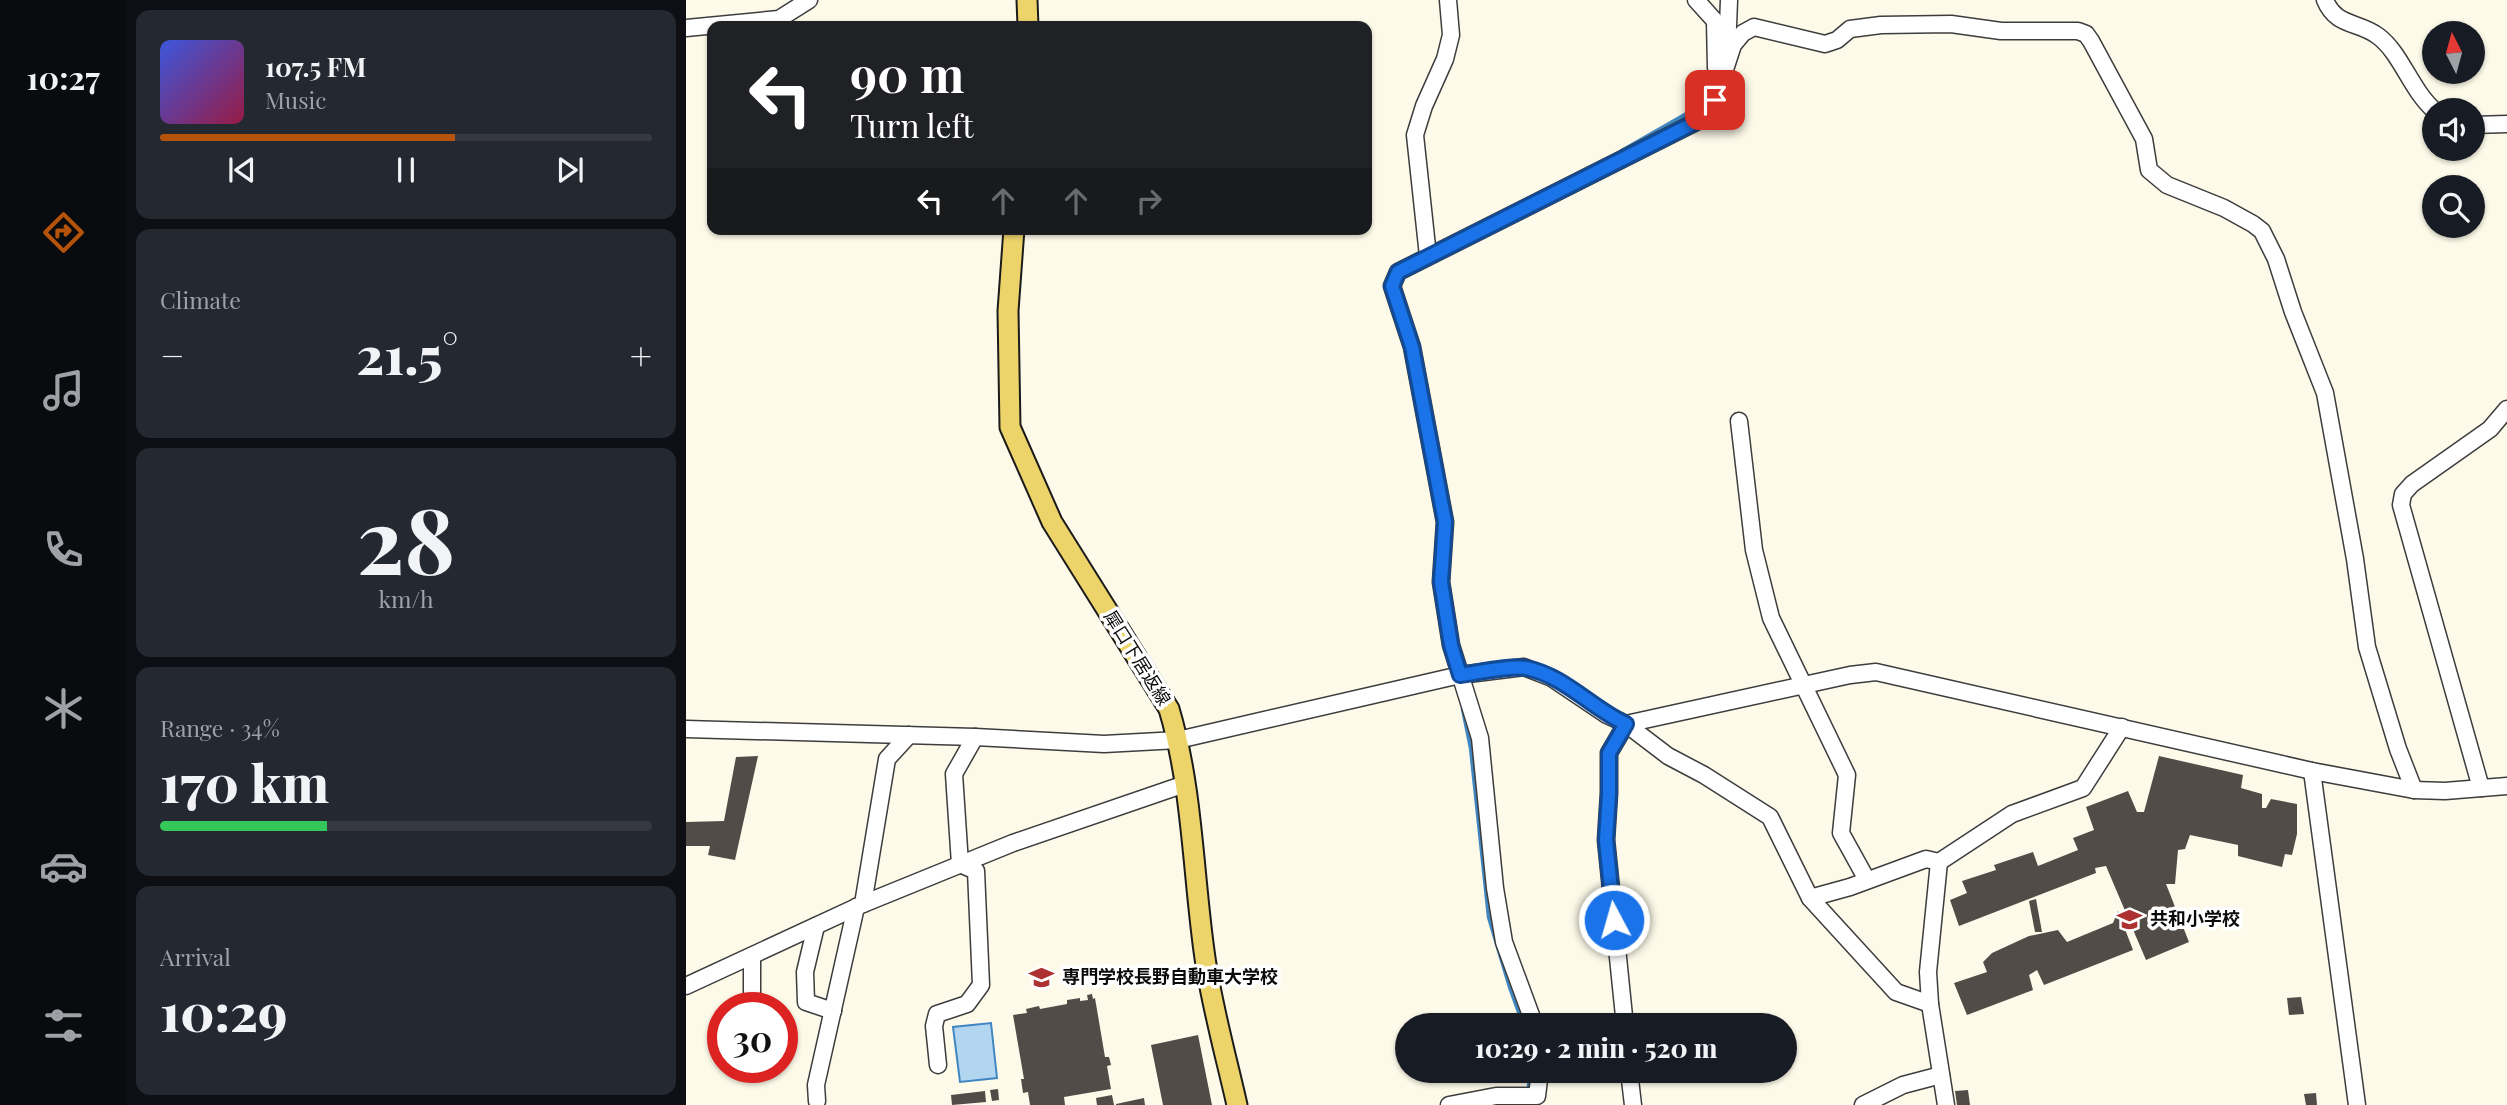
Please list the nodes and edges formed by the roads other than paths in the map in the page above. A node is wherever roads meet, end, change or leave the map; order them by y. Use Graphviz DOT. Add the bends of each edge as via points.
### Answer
graph roads {
  1 [pos="810,0"];
  2 [pos="1027,0"];
  3 [pos="1448,0"];
  4 [pos="1696,0"];
  5 [pos="1729,0"];
  6 [pos="2325,0"];
  7 [pos="758,21"];
  8 [pos="1028,21"];
  9 [pos="707,26"];
  10 [pos="686,28"];
  11 [pos="1725,69"];
  12 [pos="2424,98"];
  13 [pos="2507,124"];
  14 [pos="2485,125"];
  15 [pos="1014,235"];
  16 [pos="1427,251"];
  17 [pos="2507,409"];
  18 [pos="1739,421"];
  19 [pos="1460,675"];
  20 [pos="1803,687"];
  21 [pos="1626,724"];
  22 [pos="2122,727"];
  23 [pos="686,729"];
  24 [pos="909,735"];
  25 [pos="975,737"];
  26 [pos="1178,740"];
  27 [pos="2312,772"];
  28 [pos="1185,784"];
  29 [pos="2507,786"];
  30 [pos="2481,788"];
  31 [pos="2414,790"];
  32 [pos="1939,862"];
  33 [pos="960,864"];
  34 [pos="1867,880"];
  35 [pos="1810,898"];
  36 [pos="860,905"];
  37 [pos="816,926"];
  38 [pos="752,956"];
  39 [pos="686,986"];
  40 [pos="752,992"];
  41 [pos="1930,1004"];
  42 [pos="833,1011"];
  43 [pos="1530,1013"];
  44 [pos="1624,1013"];
  45 [pos="938,1065"];
  46 [pos="1941,1075"];
  47 [pos="1630,1083"];
  48 [pos="1539,1100"];
  49 [pos="817,1101"];
  50 [pos="1237,1105"];
  51 [pos="1449,1105"];
  52 [pos="1633,1105"];
  53 [pos="1863,1105"];
  54 [pos="1946,1105"];
  55 [pos="2357,1105"];
  1 -- 7 [label="street" via="779,19"];
  2 -- 8 [label="main road"];
  3 -- 16 [label="street" via="1451,35 1415,135"];
  4 -- 11 [label="street" via="1715,21 1716,68"];
  5 -- 11 [label="street"];
  6 -- 12 [label="street" via="2346,23 2376,34 2386,43"];
  9 -- 10 [label="street"];
  11 -- 16 [label="street" via="1704,118"];
  11 -- 31 [label="street" via="1733,45 1754,27 1825,44 1850,29 1881,25 1951,24 2001,32 2069,29 2086,34 2144,139 2149,170 2167,185 2224,208 2262,230 2276,259 2325,393 2367,647"];
  13 -- 14 [label="street"];
  15 -- 26 [label="main road, 犀口下居返線" via="1008,311 1010,428 1052,522 1169,709"];
  16 -- 19 [label="street" via="1398,272 1392,286 1412,347 1445,522 1441,582"];
  17 -- 30 [label="street" via="2490,429 2412,484 2401,505"];
  18 -- 20 [label="street" via="1754,550 1771,618"];
  19 -- 21 [label="street" via="1524,667 1552,678"];
  19 -- 26 [label="street"];
  19 -- 43 [label="street" via="1480,738 1504,942"];
  20 -- 21 [label="street"];
  20 -- 22 [label="street" via="1876,672"];
  20 -- 34 [label="street" via="1847,775 1841,832"];
  21 -- 35 [label="street" via="1668,756 1770,817"];
  21 -- 44 [label="street" via="1609,753 1606,840"];
  22 -- 27 [label="street"];
  22 -- 32 [label="street" via="2083,788 2012,814"];
  23 -- 24 [label="street"];
  24 -- 25 [label="street"];
  24 -- 36 [label="street" via="887,759"];
  25 -- 26 [label="street" via="1104,744"];
  25 -- 33 [label="street" via="954,774"];
  26 -- 28 [label="main road, 犀口下居返線"];
  27 -- 31 [label="street"];
  27 -- 55 [label="street"];
  28 -- 33 [label="street"];
  28 -- 50 [label="main road, 犀口下居返線" via="1205,960"];
  29 -- 30 [label="street"];
  30 -- 31 [label="street"];
  32 -- 34 [label="street" via="1926,859"];
  32 -- 41 [label="street" via="1928,972"];
  33 -- 36 [label="street"];
  33 -- 45 [label="street" via="976,871 981,985 967,1004 937,1014"];
  34 -- 35 [label="street"];
  35 -- 41 [label="street" via="1896,992"];
  36 -- 37 [label="street"];
  36 -- 42 [label="street"];
  37 -- 38 [label="street"];
  37 -- 42 [label="street" via="805,972 806,1002"];
  38 -- 39 [label="street"];
  38 -- 40 [label="street"];
  41 -- 46 [label="street"];
  42 -- 49 [label="street" via="816,1085"];
  46 -- 53 [label="street" via="1903,1085"];
  46 -- 54 [label="street"];
  47 -- 52 [label="street"];
  48 -- 51 [label="street" via="1496,1096"];
}
